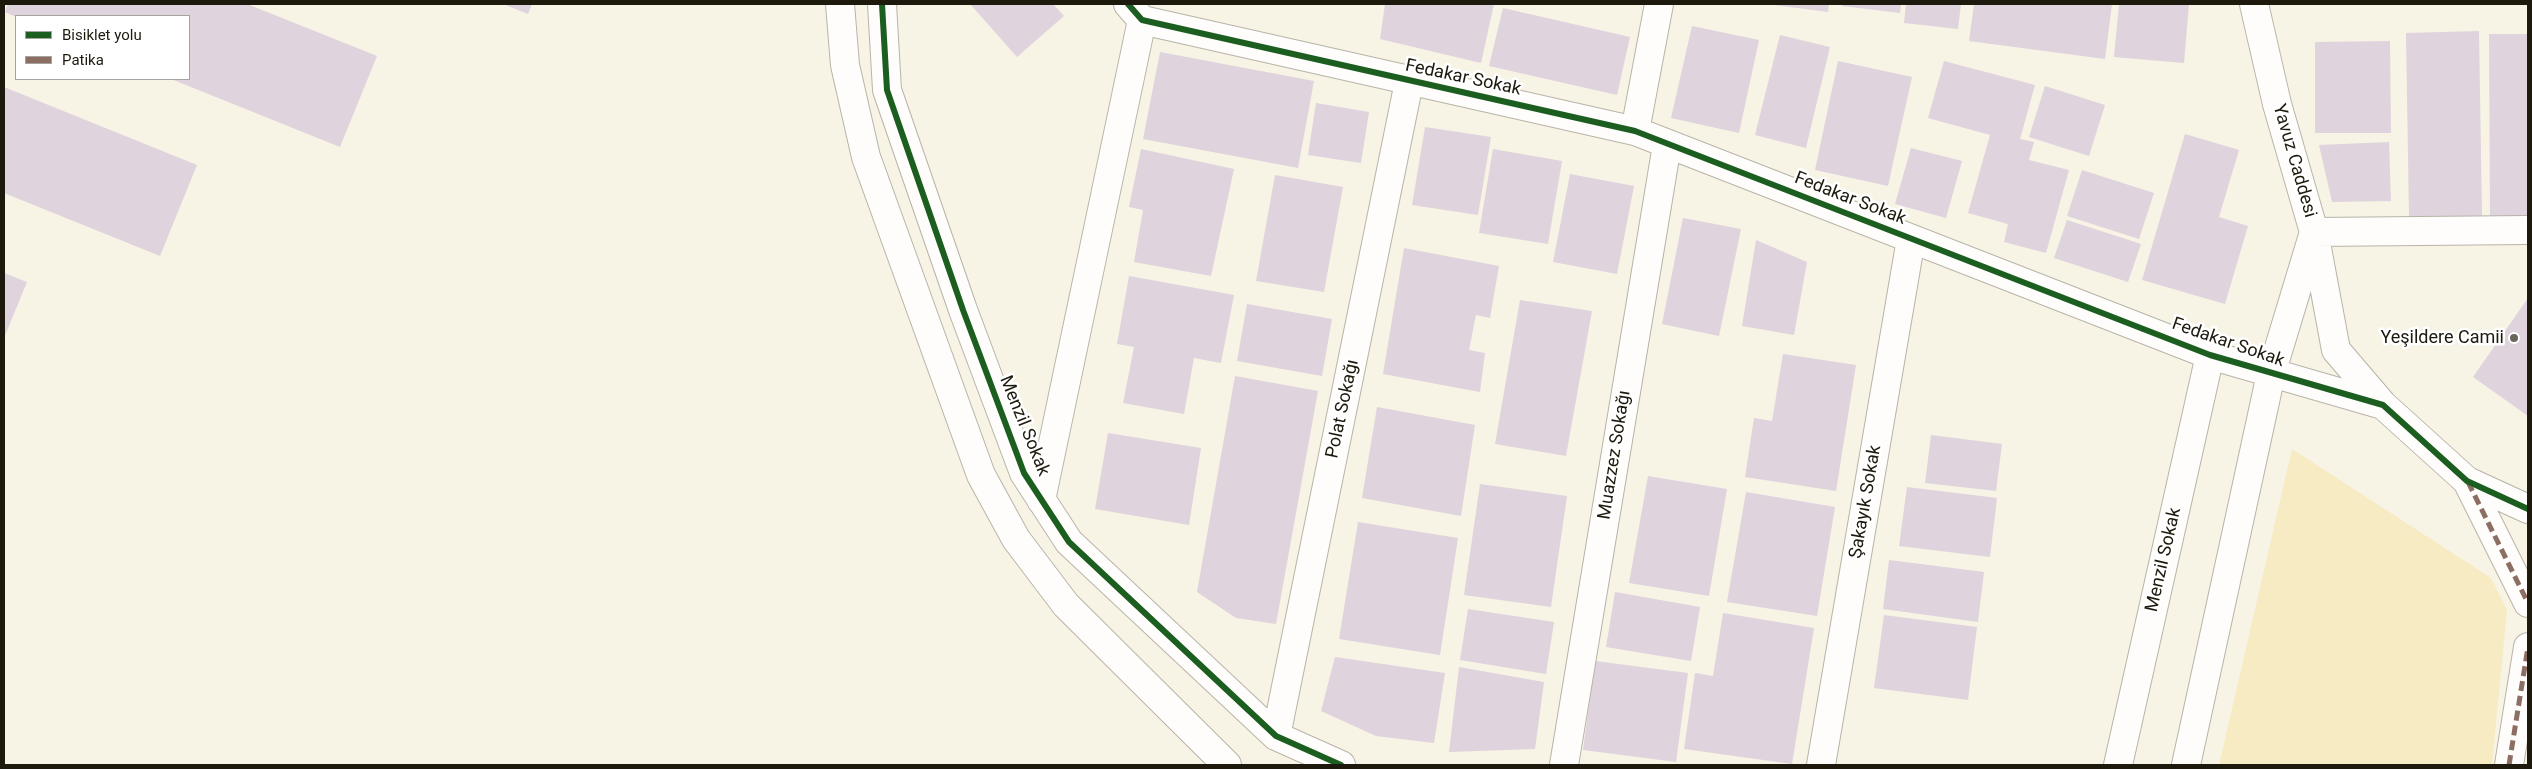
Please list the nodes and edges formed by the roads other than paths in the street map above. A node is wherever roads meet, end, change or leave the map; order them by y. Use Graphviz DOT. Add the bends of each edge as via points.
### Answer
graph roads {
  1 [pos="840,4"];
  2 [pos="882,4"];
  3 [pos="1659,4"];
  4 [pos="2254,4"];
  5 [pos="1135,12"];
  6 [pos="1409,82"];
  7 [pos="1635,131"];
  8 [pos="1667,145"];
  9 [pos="2528,230"];
  10 [pos="2314,232"];
  11 [pos="1911,238"];
  12 [pos="2210,355"];
  13 [pos="2270,374"];
  14 [pos="2383,405"];
  15 [pos="2467,481"];
  16 [pos="1041,500"];
  17 [pos="2528,509"];
  18 [pos="2528,603"];
  19 [pos="2528,647"];
  20 [pos="1276,736"];
  21 [pos="1227,765"];
  22 [pos="1341,765"];
  23 [pos="1564,765"];
  24 [pos="1821,765"];
  25 [pos="2118,765"];
  26 [pos="2186,765"];
  27 [pos="2509,765"];
  1 -- 21 [label="street" via="846,65 866,157 981,475 1016,539 1066,605"];
  2 -- 16 [label="street, Menzil Sokak" via="887,90 963,310 1024,473"];
  3 -- 7 [label="street"];
  4 -- 10 [label="street, Yavuz Caddesi"];
  5 -- 6 [label="street, Fedakar Sokak"];
  5 -- 16 [label="street"];
  6 -- 7 [label="street, Fedakar Sokak"];
  6 -- 20 [label="street, Polat Sokağı"];
  7 -- 8 [label="street, Fedakar Sokak"];
  8 -- 11 [label="street, Fedakar Sokak"];
  8 -- 23 [label="street, Muazzez Sokağı"];
  9 -- 10 [label="street"];
  10 -- 13 [label="street, Yavuz Caddesi"];
  10 -- 14 [label="street" via="2336,350"];
  11 -- 12 [label="street, Fedakar Sokak"];
  11 -- 24 [label="street, Şakayık Sokak"];
  12 -- 13 [label="street, Fedakar Sokak"];
  12 -- 25 [label="street, Menzil Sokak"];
  13 -- 14 [label="street, Fedakar Sokak"];
  13 -- 26 [label="street, Yavuz Caddesi"];
  14 -- 15 [label="street, Fedakar Sokak"];
  15 -- 17 [label="street, Fedakar Sokak"];
  15 -- 18 [label="street"];
  16 -- 20 [label="street, Menzil Sokak" via="1069,542"];
  19 -- 27 [label="street"];
  20 -- 22 [label="street, Menzil Sokak"];
}
